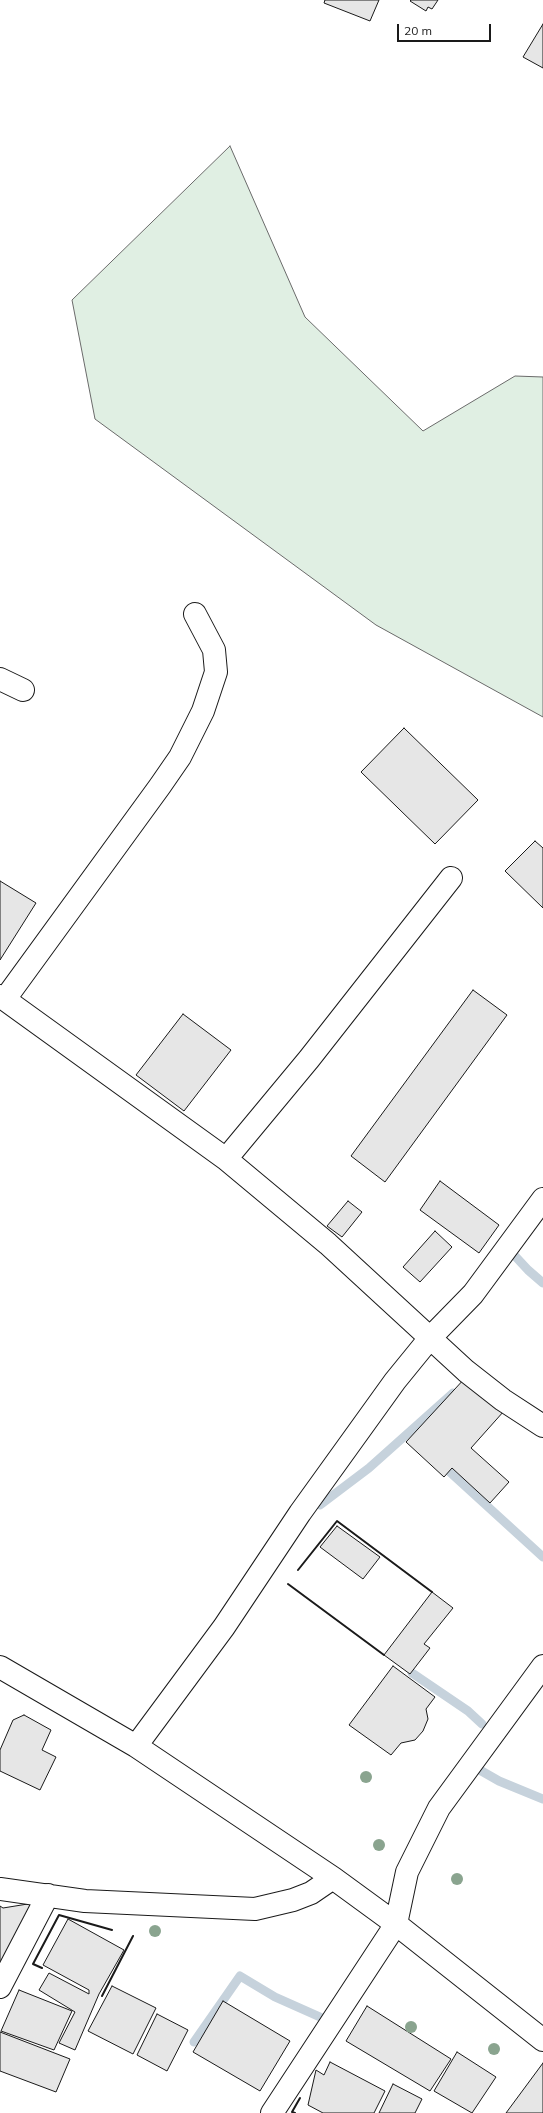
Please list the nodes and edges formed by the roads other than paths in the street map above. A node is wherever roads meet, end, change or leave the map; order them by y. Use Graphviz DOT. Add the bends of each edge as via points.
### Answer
graph roads {
  1 [pos="195,614"];
  2 [pos="0,679"];
  3 [pos="24,690"];
  4 [pos="451,878"];
  5 [pos="3,997"];
  6 [pos="226,1159"];
  7 [pos="543,1200"];
  8 [pos="430,1338"];
  9 [pos="543,1426"];
  10 [pos="543,1666"];
  11 [pos="0,1667"];
  12 [pos="136,1746"];
  13 [pos="333,1878"];
  14 [pos="0,1889"];
  15 [pos="48,1895"];
  16 [pos="396,1924"];
  17 [pos="0,1987"];
  18 [pos="543,2040"];
  19 [pos="272,2113"];
  1 -- 5 [label="street" via="214,650 216,672 200,718 180,757 160,786"];
  2 -- 3 [label="street"];
  4 -- 6 [label="street" via="309,1059"];
  5 -- 6 [label="street"];
  6 -- 8 [label="street" via="328,1244"];
  7 -- 8 [label="street" via="473,1294"];
  8 -- 9 [label="street" via="503,1400"];
  8 -- 12 [label="street" via="394,1381 300,1513 224,1627"];
  10 -- 16 [label="street" via="439,1808 407,1872"];
  11 -- 12 [label="street"];
  12 -- 13 [label="street"];
  13 -- 15 [label="street" via="311,1893 255,1910 133,1905"];
  13 -- 16 [label="street"];
  14 -- 15 [label="street"];
  15 -- 17 [label="street"];
  16 -- 18 [label="street"];
  16 -- 19 [label="street"];
}
